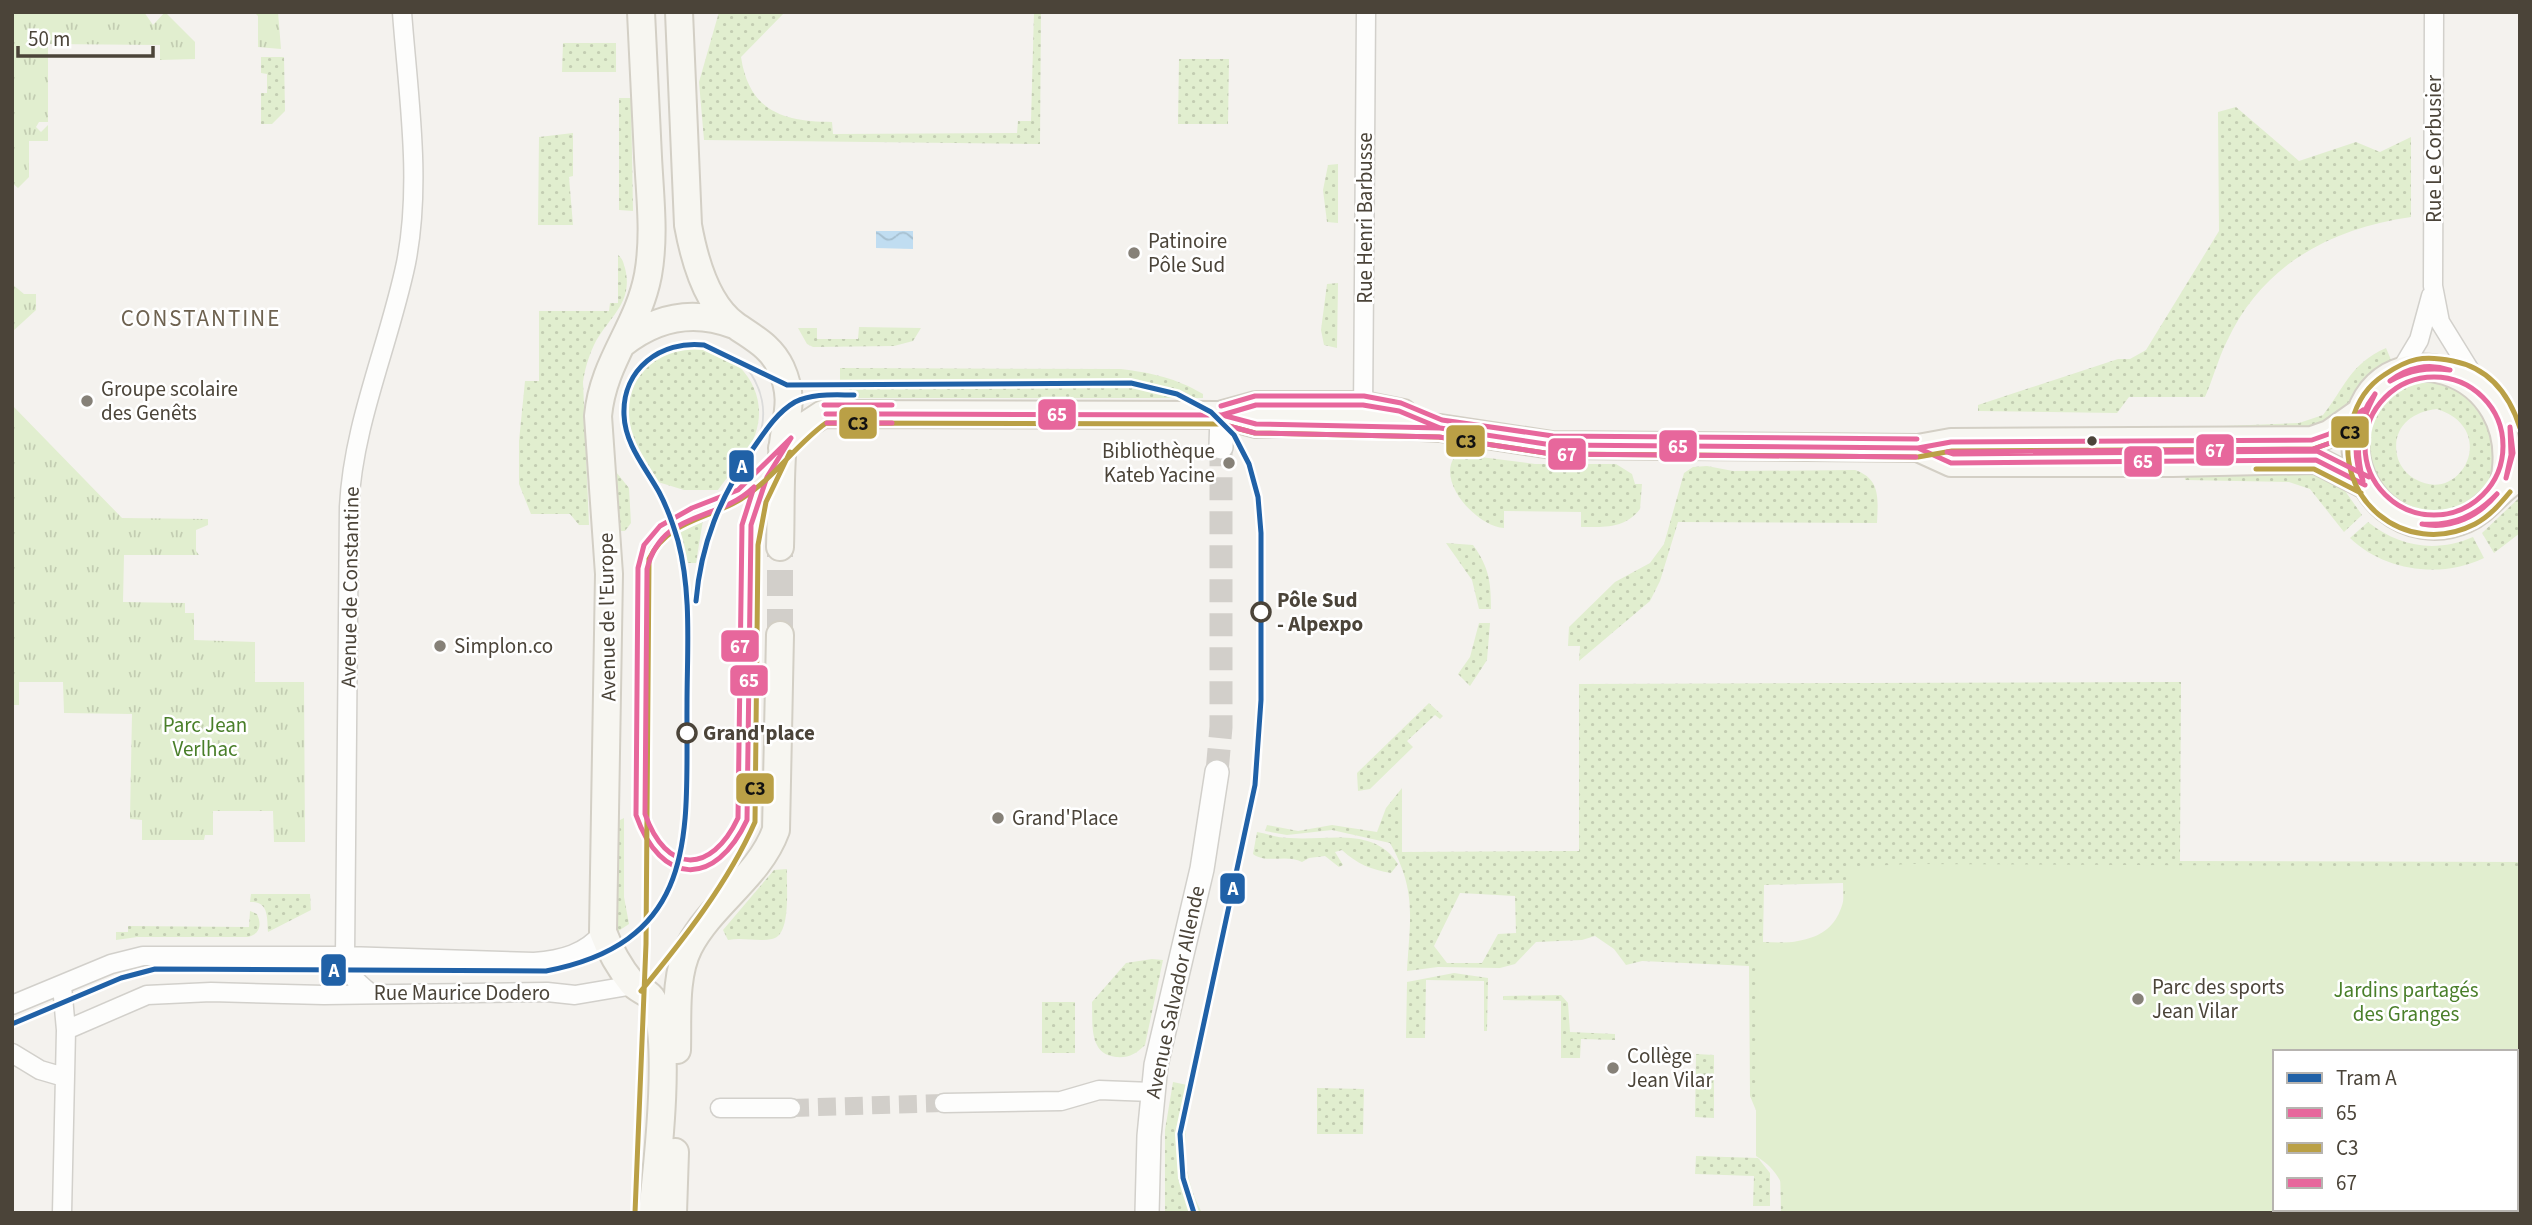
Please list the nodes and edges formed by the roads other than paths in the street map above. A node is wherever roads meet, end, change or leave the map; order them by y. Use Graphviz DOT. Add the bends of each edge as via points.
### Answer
graph roads {
  1 [pos="402,12"];
  2 [pos="641,12"];
  3 [pos="679,12"];
  4 [pos="1366,12"];
  5 [pos="2434,12"];
  6 [pos="2433,286"];
  7 [pos="734,325"];
  8 [pos="620,345"];
  9 [pos="781,366"];
  10 [pos="2398,375"];
  11 [pos="2474,377"];
  12 [pos="2363,410"];
  13 [pos="823,414"];
  14 [pos="1363,414"];
  15 [pos="1222,415"];
  16 [pos="2514,417"];
  17 [pos="1221,447"];
  18 [pos="782,448"];
  19 [pos="1918,448"];
  20 [pos="2511,482"];
  21 [pos="2365,485"];
  22 [pos="780,547"];
  23 [pos="780,635"];
  24 [pos="1217,772"];
  25 [pos="603,932"];
  26 [pos="345,956"];
  27 [pos="634,985"];
  28 [pos="62,986"];
  29 [pos="369,992"];
  30 [pos="289,994"];
  31 [pos="12,1005"];
  32 [pos="65,1030"];
  33 [pos="12,1053"];
  34 [pos="64,1077"];
  35 [pos="1152,1092"];
  36 [pos="944,1103"];
  37 [pos="720,1108"];
  38 [pos="791,1108"];
  39 [pos="62,1213"];
  40 [pos="652,1213"];
  41 [pos="673,1213"];
  42 [pos="1147,1213"];
  1 -- 26 [label="street, Avenue de Constantine" via="412,178 409,239 357,446 349,499"];
  2 -- 8 [label="main road, Avenue de l'Europe" via="651,239 641,302"];
  3 -- 7 [label="main road" via="688,225 699,271"];
  4 -- 14 [label="street, Rue Henri Barbusse"];
  5 -- 6 [label="street, Rue Le Corbusier"];
  6 -- 10 [label="street, Rue Le Corbusier" via="2419,340"];
  6 -- 11 [label="street, Rue Le Corbusier" via="2440,322"];
  7 -- 8 [label="main road" via="710,317 670,318"];
  7 -- 9 [label="main road" via="761,341"];
  8 -- 25 [label="main road, Avenue de l'Europe" via="604,380 598,416 608,573"];
  9 -- 13 [label="main road" via="799,394"];
  9 -- 18 [label="main road" via="790,401"];
  10 -- 11 [label="main road" via="2444,367"];
  10 -- 12 [label="main road" via="2384,384"];
  11 -- 16 [label="main road"];
  12 -- 19 [label="main road" via="2312,440 1951,442"];
  12 -- 21 [label="main road" via="2354,447"];
  13 -- 15 [label="main road"];
  13 -- 18 [label="main road"];
  14 -- 15 [label="main road" via="1256,405"];
  14 -- 19 [label="main road" via="1399,411 1440,428 1552,445"];
  15 -- 17 [label="street"];
  16 -- 20 [label="main road"];
  18 -- 22 [label="main road"];
  19 -- 21 [label="main road" via="1951,463 2316,460"];
  20 -- 21 [label="main road" via="2473,515 2433,526 2401,518 2374,498"];
  23 -- 41 [label="main road" via="776,830 763,858 715,910 687,949 682,976"];
  24 -- 35 [label="street, Avenue Salvador Allende" via="1202,869"];
  25 -- 26 [label="street, Rue Maurice Dodero" via="594,945 558,960"];
  25 -- 27 [label="main road, Avenue de l'Europe" via="615,960"];
  26 -- 28 [label="street, Rue Maurice Dodero" via="143,956 111,964"];
  26 -- 29 [label="street, Avenue de Constantine" via="347,970"];
  26 -- 30 [label="street, Rue Maurice Dodero" via="333,980"];
  27 -- 29 [label="street, Rue Maurice Dodero" via="575,995"];
  27 -- 40 [label="main road, Avenue de l'Europe" via="652,996 661,1026 660,1129"];
  28 -- 31 [label="street, Rue Maurice Dodero"];
  28 -- 32 [label="street"];
  29 -- 30 [label="street, Rue Maurice Dodero"];
  30 -- 32 [label="street, Rue Maurice Dodero" via="147,995"];
  32 -- 34 [label="street"];
  33 -- 34 [label="street" via="40,1070"];
  34 -- 39 [label="street"];
  35 -- 36 [label="street" via="1099,1090 1061,1101"];
  35 -- 42 [label="street, Avenue Salvador Allende"];
  37 -- 38 [label="street"];
}
